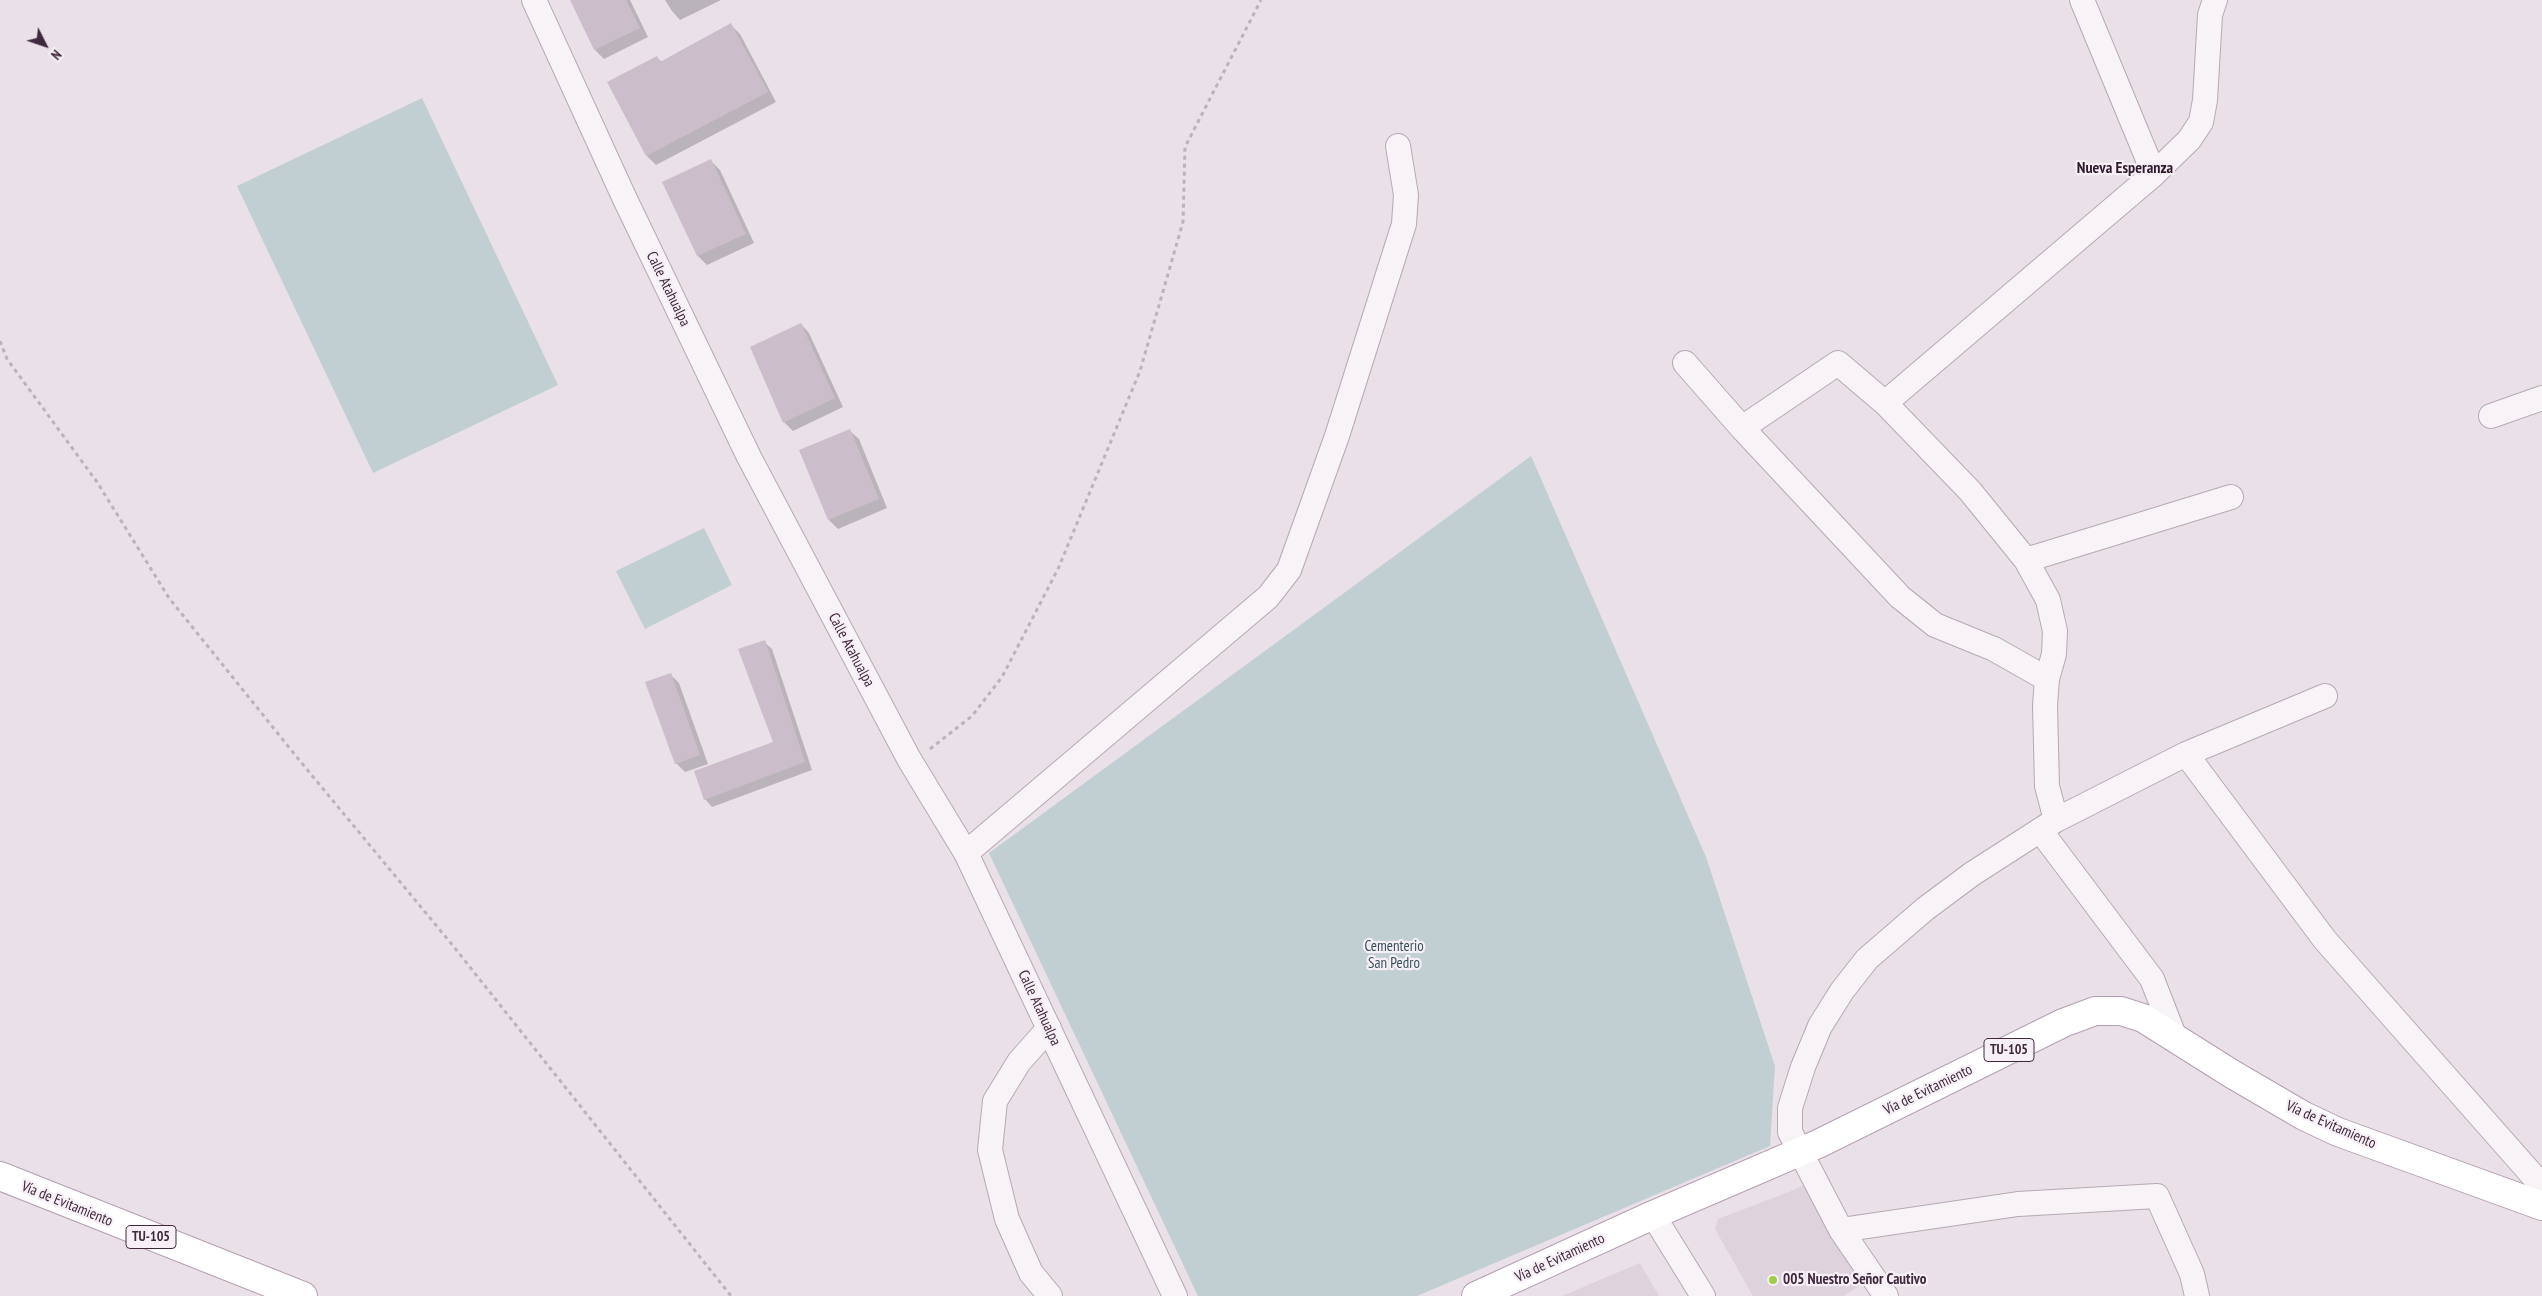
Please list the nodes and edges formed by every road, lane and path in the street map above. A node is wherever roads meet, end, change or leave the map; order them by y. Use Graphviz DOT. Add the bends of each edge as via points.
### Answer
graph roads {
  1 [pos="534,0"];
  2 [pos="1260,0"];
  3 [pos="2082,0"];
  4 [pos="2215,0"];
  5 [pos="1398,146"];
  6 [pos="2154,174"];
  7 [pos="0,341"];
  8 [pos="1685,363"];
  9 [pos="2542,398"];
  10 [pos="1885,404"];
  11 [pos="2491,416"];
  12 [pos="1742,428"];
  13 [pos="2231,497"];
  14 [pos="2026,560"];
  15 [pos="2047,680"];
  16 [pos="2325,696"];
  17 [pos="2186,754"];
  18 [pos="909,759"];
  19 [pos="2048,825"];
  20 [pos="966,853"];
  21 [pos="1049,1028"];
  22 [pos="2175,1038"];
  23 [pos="1800,1152"];
  24 [pos="0,1176"];
  25 [pos="2542,1186"];
  26 [pos="2542,1206"];
  27 [pos="1653,1215"];
  28 [pos="1841,1230"];
  29 [pos="303,1296"];
  30 [pos="731,1296"];
  31 [pos="1050,1296"];
  32 [pos="1175,1296"];
  33 [pos="1476,1296"];
  34 [pos="1702,1296"];
  35 [pos="1886,1296"];
  36 [pos="2196,1296"];
  1 -- 18 [label="street, Calle Atahualpa" via="749,457"];
  2 -- 18 [label="path" via="1185,147 1184,222 1140,371 1058,569 1002,677 972,716 936,747"];
  3 -- 6 [label="street"];
  4 -- 6 [label="street" via="2210,15 2201,122 2189,140"];
  5 -- 20 [label="street" via="1406,195 1404,224 1337,436 1289,570 1268,597"];
  6 -- 10 [label="street"];
  7 -- 30 [label="path" via="7,358 97,482 169,598 454,947"];
  8 -- 12 [label="street"];
  9 -- 11 [label="street"];
  10 -- 12 [label="street" via="1838,363"];
  10 -- 14 [label="street" via="1970,491"];
  12 -- 15 [label="street" via="1900,597 1935,625 1994,649"];
  13 -- 14 [label="street"];
  14 -- 15 [label="street" via="2048,600 2055,631 2054,654"];
  15 -- 19 [label="street"];
  16 -- 17 [label="street"];
  17 -- 19 [label="street"];
  17 -- 25 [label="street" via="2325,940"];
  18 -- 20 [label="street, Calle Atahualpa"];
  19 -- 22 [label="street" via="2152,979"];
  19 -- 23 [label="street" via="1972,874 1867,958 1820,1026 1790,1108 1790,1132"];
  20 -- 21 [label="street, Calle Atahualpa"];
  21 -- 31 [label="street" via="1019,1062 995,1101 990,1150 1007,1219 1031,1273"];
  21 -- 32 [label="street, Calle Atahualpa"];
  22 -- 23 [label="main road, Vía de Evitamiento / TU-105" via="2143,1018 2120,1011 2095,1011"];
  22 -- 26 [label="main road, Vía de Evitamiento / TU-105" via="2304,1116"];
  23 -- 27 [label="main road, Vía de Evitamiento / TU-105"];
  23 -- 28 [label="street"];
  24 -- 29 [label="main road, Vía de Evitamiento / TU-105"];
  27 -- 33 [label="main road, Vía de Evitamiento / TU-105"];
  27 -- 34 [label="street"];
  28 -- 35 [label="street"];
  28 -- 36 [label="street" via="2018,1204 2156,1196 2192,1274"];
}
